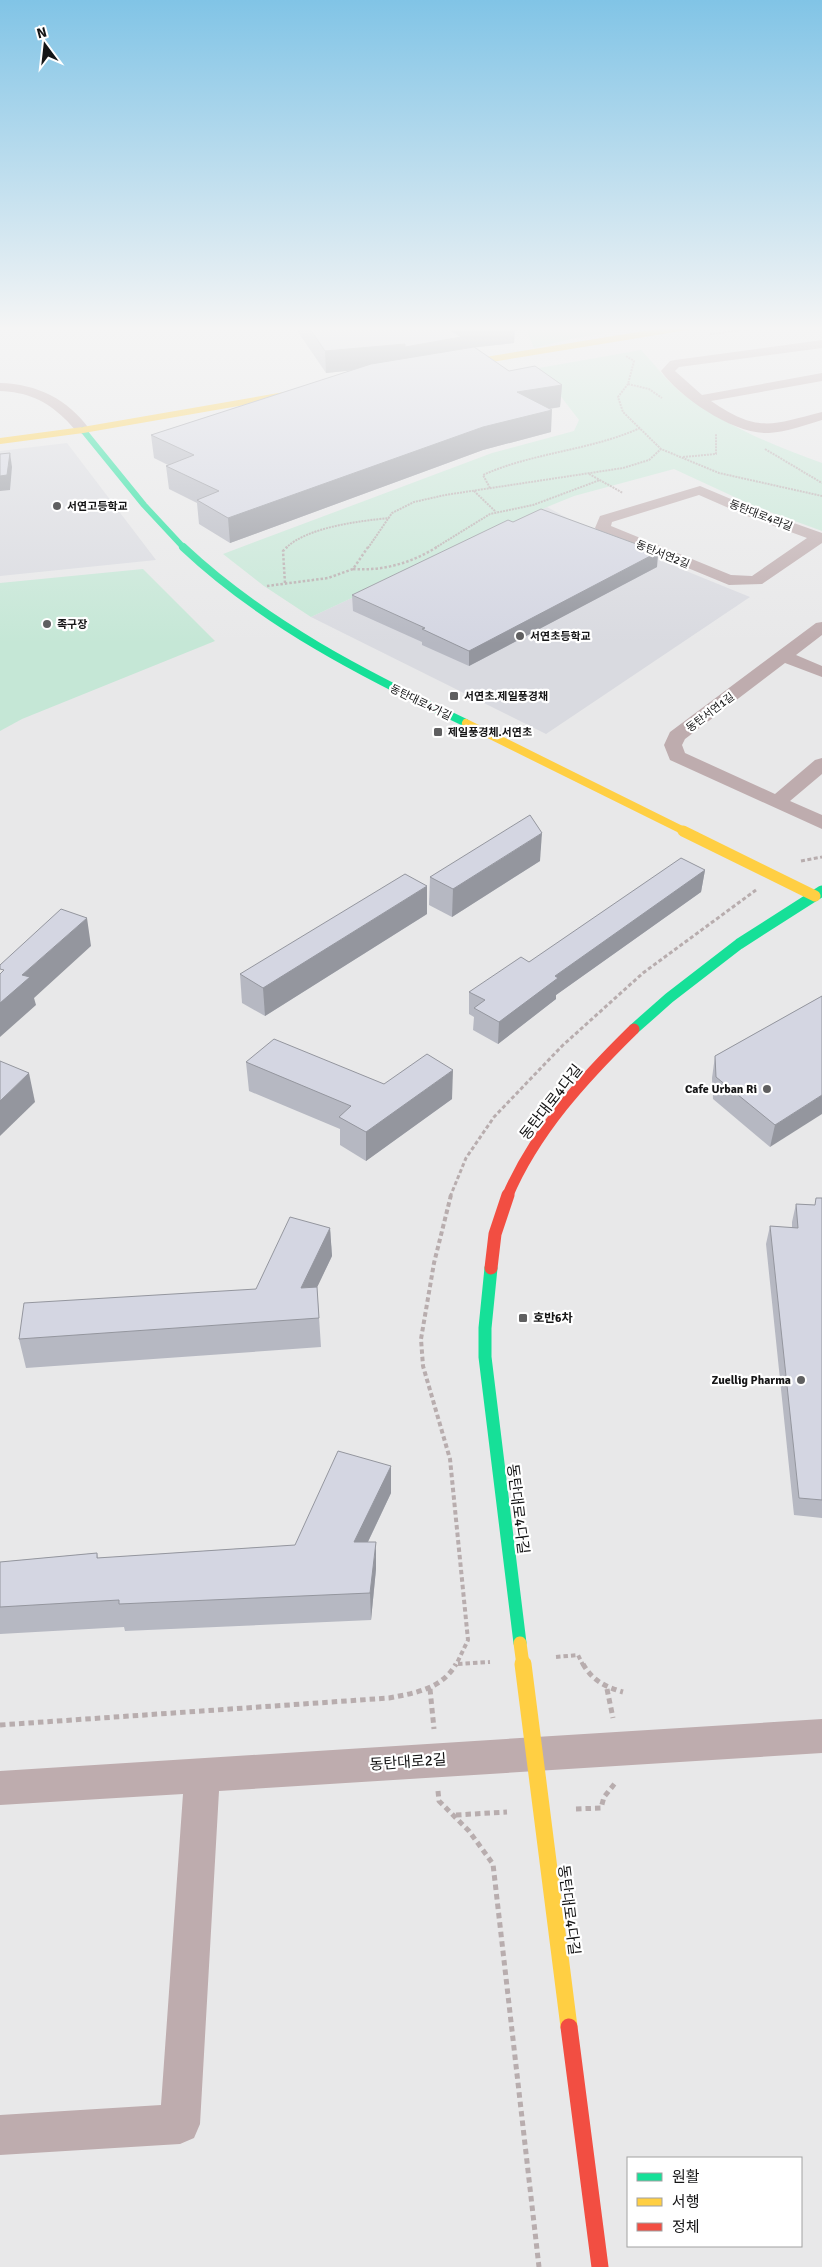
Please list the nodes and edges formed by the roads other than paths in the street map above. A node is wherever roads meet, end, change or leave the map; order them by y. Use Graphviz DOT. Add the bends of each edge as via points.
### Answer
graph roads {
  1 [pos="69,432"];
  2 [pos="84,432"];
  3 [pos="0,441"];
  4 [pos="700,490"];
  5 [pos="820,537"];
  6 [pos="822,627"];
  7 [pos="784,656"];
  8 [pos="822,672"];
  9 [pos="822,764"];
  10 [pos="777,802"];
  11 [pos="822,823"];
  12 [pos="818,894"];
  13 [pos="820,1742"];
  14 [pos="534,1754"];
  15 [pos="202,1775"];
  16 [pos="0,1788"];
  17 [pos="0,2135"];
  18 [pos="600,2267"];
  1 -- 3 [label="street"];
  2 -- 12 [label="street, 동탄대로4가길" via="165,530 241,595 307,639 410,697"];
  4 -- 5 [label="street, 동탄대로4라길"];
  4 -- 5 [label="street, 동탄서연2길" via="604,518 603,528 729,580 756,581"];
  6 -- 7 [label="street, 동탄서연1길"];
  7 -- 8 [label="street"];
  7 -- 10 [label="street, 동탄서연1길" via="678,736 673,745 677,756"];
  9 -- 10 [label="street"];
  10 -- 11 [label="street, 동탄서연1길"];
  12 -- 14 [label="street, 동탄대로4다길" via="738,944 631,1032 539,1137 498,1219 484,1339 490,1414"];
  13 -- 14 [label="street, 동탄대로2길"];
  14 -- 15 [label="street, 동탄대로2길"];
  14 -- 18 [label="street, 동탄대로4다길"];
  15 -- 16 [label="street, 동탄대로2길"];
  15 -- 17 [label="street" via="180,2124"];
}
